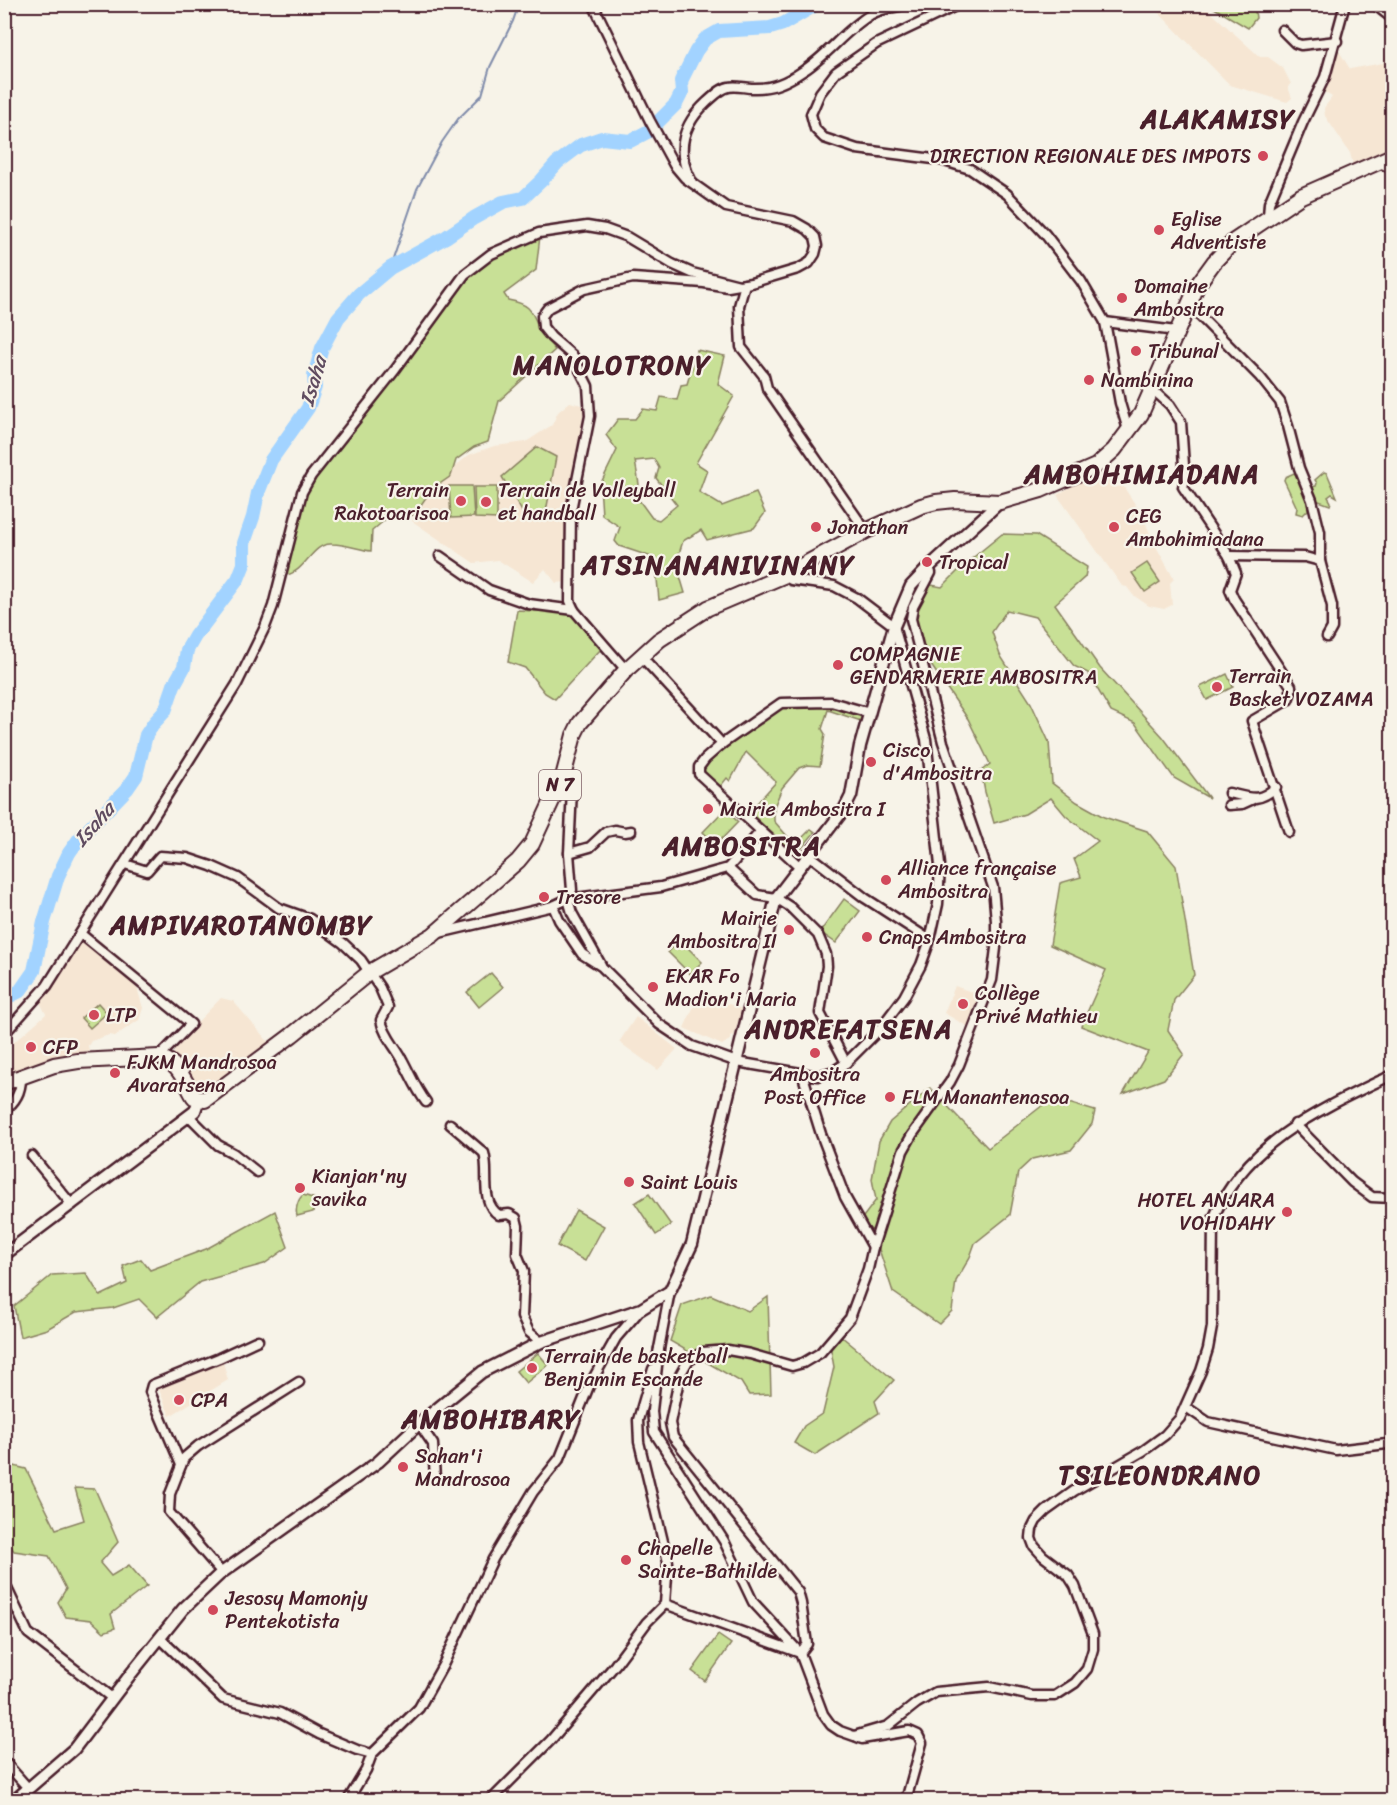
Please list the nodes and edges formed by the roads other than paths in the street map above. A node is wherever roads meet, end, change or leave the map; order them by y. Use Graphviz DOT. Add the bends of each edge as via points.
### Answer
graph roads {
  1 [pos="593,4"];
  2 [pos="910,4"];
  3 [pos="960,4"];
  4 [pos="1345,4"];
  5 [pos="1374,4"];
  6 [pos="1392,18"];
  7 [pos="1282,30"];
  8 [pos="1336,41"];
  9 [pos="1392,156"];
  10 [pos="1378,162"];
  11 [pos="1392,169"];
  12 [pos="694,186"];
  13 [pos="1268,216"];
  14 [pos="742,285"];
  15 [pos="1189,305"];
  16 [pos="1105,322"];
  17 [pos="1176,331"];
  18 [pos="1152,392"];
  19 [pos="1128,430"];
  20 [pos="1000,502"];
  21 [pos="866,531"];
  22 [pos="440,556"];
  23 [pos="1229,556"];
  24 [pos="1320,561"];
  25 [pos="928,567"];
  26 [pos="783,576"];
  27 [pos="574,610"];
  28 [pos="894,626"];
  29 [pos="1327,637"];
  30 [pos="641,657"];
  31 [pos="626,670"];
  32 [pos="870,713"];
  33 [pos="722,744"];
  34 [pos="563,777"];
  35 [pos="1276,787"];
  36 [pos="1229,793"];
  37 [pos="1254,799"];
  38 [pos="1229,805"];
  39 [pos="631,831"];
  40 [pos="761,831"];
  41 [pos="1289,832"];
  42 [pos="569,853"];
  43 [pos="808,854"];
  44 [pos="124,864"];
  45 [pos="799,866"];
  46 [pos="728,868"];
  47 [pos="776,898"];
  48 [pos="568,899"];
  49 [pos="553,906"];
  50 [pos="81,934"];
  51 [pos="433,935"];
  52 [pos="930,940"];
  53 [pos="601,966"];
  54 [pos="370,972"];
  55 [pos="4,1034"];
  56 [pos="159,1057"];
  57 [pos="737,1062"];
  58 [pos="846,1063"];
  59 [pos="802,1073"];
  60 [pos="1392,1076"];
  61 [pos="21,1078"];
  62 [pos="4,1083"];
  63 [pos="199,1099"];
  64 [pos="426,1102"];
  65 [pos="4,1110"];
  66 [pos="189,1116"];
  67 [pos="450,1124"];
  68 [pos="1295,1124"];
  69 [pos="32,1155"];
  70 [pos="257,1172"];
  71 [pos="1392,1198"];
  72 [pos="72,1205"];
  73 [pos="873,1246"];
  74 [pos="4,1255"];
  75 [pos="670,1291"];
  76 [pos="641,1310"];
  77 [pos="258,1340"];
  78 [pos="541,1342"];
  79 [pos="659,1348"];
  80 [pos="299,1382"];
  81 [pos="1186,1407"];
  82 [pos="422,1421"];
  83 [pos="1392,1445"];
  84 [pos="181,1466"];
  85 [pos="435,1479"];
  86 [pos="222,1573"];
  87 [pos="4,1582"];
  88 [pos="665,1604"];
  89 [pos="160,1638"];
  90 [pos="800,1653"];
  91 [pos="112,1698"];
  92 [pos="854,1736"];
  93 [pos="372,1754"];
  94 [pos="4,1761"];
  95 [pos="28,1788"];
  96 [pos="15,1800"];
  97 [pos="348,1800"];
  98 [pos="491,1800"];
  99 [pos="906,1800"];
  1 -- 12 [label="street" via="674,165"];
  2 -- 12 [label="street" via="870,15 820,59 777,86 730,86 717,93 700,108 684,133 686,171"];
  3 -- 16 [label="street" via="876,44 836,72 820,93 811,114 815,129 824,138 857,149 941,160 970,170 1007,194 1045,234 1081,281"];
  4 -- 8 [label="street"];
  5 -- 6 [label="street"];
  7 -- 8 [label="street" via="1301,45"];
  8 -- 13 [label="street" via="1325,77 1269,203"];
  9 -- 10 [label="main road, N 7"];
  10 -- 11 [label="street"];
  10 -- 13 [label="main road, N 7" via="1301,195"];
  12 -- 14 [label="street" via="726,207 793,221 815,237 815,254 808,263"];
  13 -- 15 [label="main road, N 7" via="1214,261"];
  14 -- 21 [label="street" via="741,348 764,376 766,388"];
  14 -- 27 [label="street" via="633,278 584,289 548,308 542,316 543,327 573,356 588,387 590,416 572,510 570,600"];
  14 -- 44 [label="street" via="692,273 627,237 587,226 539,233 491,254 465,274 311,476 302,492 265,627 237,684"];
  15 -- 17 [label="main road, N 7"];
  15 -- 24 [label="street" via="1260,376 1280,402 1312,500 1320,532"];
  16 -- 17 [label="street"];
  16 -- 19 [label="street"];
  17 -- 18 [label="main road, N 7"];
  18 -- 19 [label="main road, N 7"];
  18 -- 23 [label="street" via="1170,405 1181,422 1183,487"];
  19 -- 20 [label="main road, N 7" via="1096,466 1041,490"];
  20 -- 21 [label="main road, N 7" via="936,502"];
  20 -- 25 [label="street"];
  21 -- 26 [label="main road, N 7"];
  22 -- 27 [label="street" via="489,590 529,604"];
  23 -- 24 [label="street" via="1305,557"];
  23 -- 35 [label="street" via="1236,573 1230,590 1291,686 1288,700 1252,721"];
  24 -- 29 [label="street" via="1332,606 1332,628"];
  25 -- 28 [label="street" via="912,586"];
  25 -- 73 [label="street" via="931,573 911,619 943,742 993,887 996,948 992,980 959,1065 903,1151"];
  26 -- 28 [label="street" via="834,586"];
  26 -- 30 [label="main road, N 7" via="708,608 669,632"];
  27 -- 31 [label="street"];
  28 -- 32 [label="street"];
  28 -- 52 [label="street" via="926,739 940,865 938,904"];
  30 -- 31 [label="main road, N 7"];
  30 -- 33 [label="street"];
  31 -- 34 [label="main road, N 7" via="580,723"];
  32 -- 33 [label="street" via="831,702 781,703"];
  32 -- 43 [label="street" via="851,796"];
  33 -- 40 [label="street" via="705,759 699,774"];
  34 -- 42 [label="street" via="572,789"];
  34 -- 51 [label="main road, N 7" via="532,844 518,861"];
  35 -- 37 [label="street" via="1266,796"];
  35 -- 41 [label="street"];
  36 -- 37 [label="street"];
  37 -- 38 [label="street"];
  39 -- 42 [label="street" via="606,832 590,847"];
  40 -- 45 [label="street"];
  40 -- 46 [label="street"];
  42 -- 48 [label="street" via="572,890"];
  43 -- 45 [label="street"];
  43 -- 52 [label="street" via="865,898"];
  44 -- 50 [label="street"];
  44 -- 54 [label="street" via="147,872 160,856 188,858 238,878 279,908 310,919 329,932"];
  45 -- 47 [label="street"];
  46 -- 47 [label="street" via="757,895"];
  46 -- 48 [label="street" via="661,887"];
  47 -- 57 [label="street"];
  47 -- 58 [label="street" via="818,935 827,966 820,1013"];
  48 -- 49 [label="street"];
  48 -- 53 [label="street" via="572,914"];
  49 -- 51 [label="street"];
  49 -- 53 [label="street" via="582,954"];
  50 -- 55 [label="street" via="47,986"];
  50 -- 56 [label="street" via="191,1024"];
  51 -- 54 [label="main road, N 7"];
  52 -- 58 [label="street" via="904,997 879,1030"];
  53 -- 57 [label="street" via="675,1037"];
  54 -- 63 [label="main road, N 7" via="205,1100"];
  54 -- 64 [label="street" via="388,1007 381,1020 382,1029"];
  56 -- 61 [label="main road" via="78,1061 54,1065"];
  56 -- 63 [label="main road" via="176,1065"];
  57 -- 59 [label="street"];
  57 -- 75 [label="street" via="692,1244"];
  58 -- 59 [label="street" via="818,1076"];
  59 -- 73 [label="street" via="845,1197"];
  60 -- 68 [label="street"];
  61 -- 62 [label="main road"];
  61 -- 65 [label="street" via="21,1089"];
  63 -- 66 [label="street"];
  66 -- 70 [label="street" via="218,1145"];
  66 -- 72 [label="street"];
  67 -- 78 [label="street" via="484,1153 487,1195 494,1212 516,1218 517,1254 524,1271 522,1317 529,1332"];
  68 -- 71 [label="street" via="1352,1182 1372,1197"];
  68 -- 81 [label="street" via="1266,1145 1217,1207 1213,1218 1212,1327"];
  69 -- 72 [label="street"];
  72 -- 74 [label="street"];
  73 -- 90 [label="street" via="850,1318 820,1353 792,1366 728,1350 703,1352 687,1361 680,1375 670,1423 672,1437 798,1592 807,1644"];
  75 -- 76 [label="street"];
  75 -- 79 [label="street"];
  76 -- 78 [label="street"];
  76 -- 93 [label="street" via="616,1338 594,1377 560,1458 533,1492 492,1559 419,1708"];
  77 -- 84 [label="street" via="152,1385 150,1392"];
  78 -- 82 [label="street" via="482,1372"];
  79 -- 88 [label="street" via="638,1419 639,1442 668,1562"];
  79 -- 90 [label="street" via="652,1411 654,1432 724,1541 753,1602"];
  80 -- 84 [label="street" via="198,1446"];
  81 -- 83 [label="street" via="1208,1422 1336,1450"];
  81 -- 92 [label="street" via="1164,1435 1046,1511 1032,1529 1034,1546 1060,1566 1075,1586 1093,1634 1087,1669 1075,1683 1055,1696 1032,1696 989,1686 936,1692 888,1726"];
  82 -- 85 [label="street" via="433,1444"];
  82 -- 86 [label="street" via="378,1462"];
  84 -- 86 [label="street" via="170,1494 169,1512"];
  86 -- 89 [label="street" via="183,1609"];
  87 -- 91 [label="street" via="28,1633"];
  88 -- 90 [label="street"];
  88 -- 98 [label="street" via="551,1740"];
  89 -- 91 [label="street"];
  89 -- 93 [label="street" via="223,1699 280,1713 319,1734"];
  90 -- 92 [label="street" via="823,1714 831,1725"];
  91 -- 95 [label="street" via="74,1749"];
  92 -- 99 [label="street" via="862,1739 909,1731 918,1735 922,1743"];
  93 -- 97 [label="street"];
  94 -- 95 [label="street"];
  95 -- 96 [label="street"];
}
